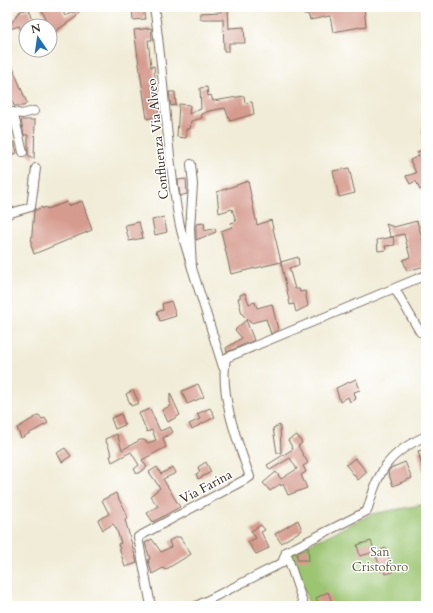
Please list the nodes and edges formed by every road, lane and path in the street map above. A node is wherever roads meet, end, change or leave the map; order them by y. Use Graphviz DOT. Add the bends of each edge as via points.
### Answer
graph roads {
  1 [pos="154,7"];
  2 [pos="34,111"];
  3 [pos="10,112"];
  4 [pos="23,152"];
  5 [pos="191,164"];
  6 [pos="36,168"];
  7 [pos="7,214"];
  8 [pos="192,268"];
  9 [pos="426,275"];
  10 [pos="395,289"];
  11 [pos="420,332"];
  12 [pos="224,369"];
  13 [pos="426,436"];
  14 [pos="286,552"];
  15 [pos="151,606"];
  16 [pos="196,606"];
  17 [pos="304,606"];
  1 -- 8 [label="street, Confluenza Via Alveo" via="161,49 178,215"];
  2 -- 3 [label="street" via="22,114"];
  3 -- 4 [label="street"];
  5 -- 8 [label="street, Via Farina"];
  6 -- 7 [label="street" via="31,207"];
  8 -- 12 [label="street, Via Farina"];
  9 -- 10 [label="street"];
  10 -- 11 [label="street"];
  10 -- 12 [label="street" via="226,358"];
  12 -- 15 [label="street, Via Farina" via="231,424 250,477 138,538"];
  13 -- 14 [label="street" via="410,443 387,463 378,476 366,511"];
  14 -- 16 [label="street" via="282,563"];
  14 -- 17 [label="street"];
}
